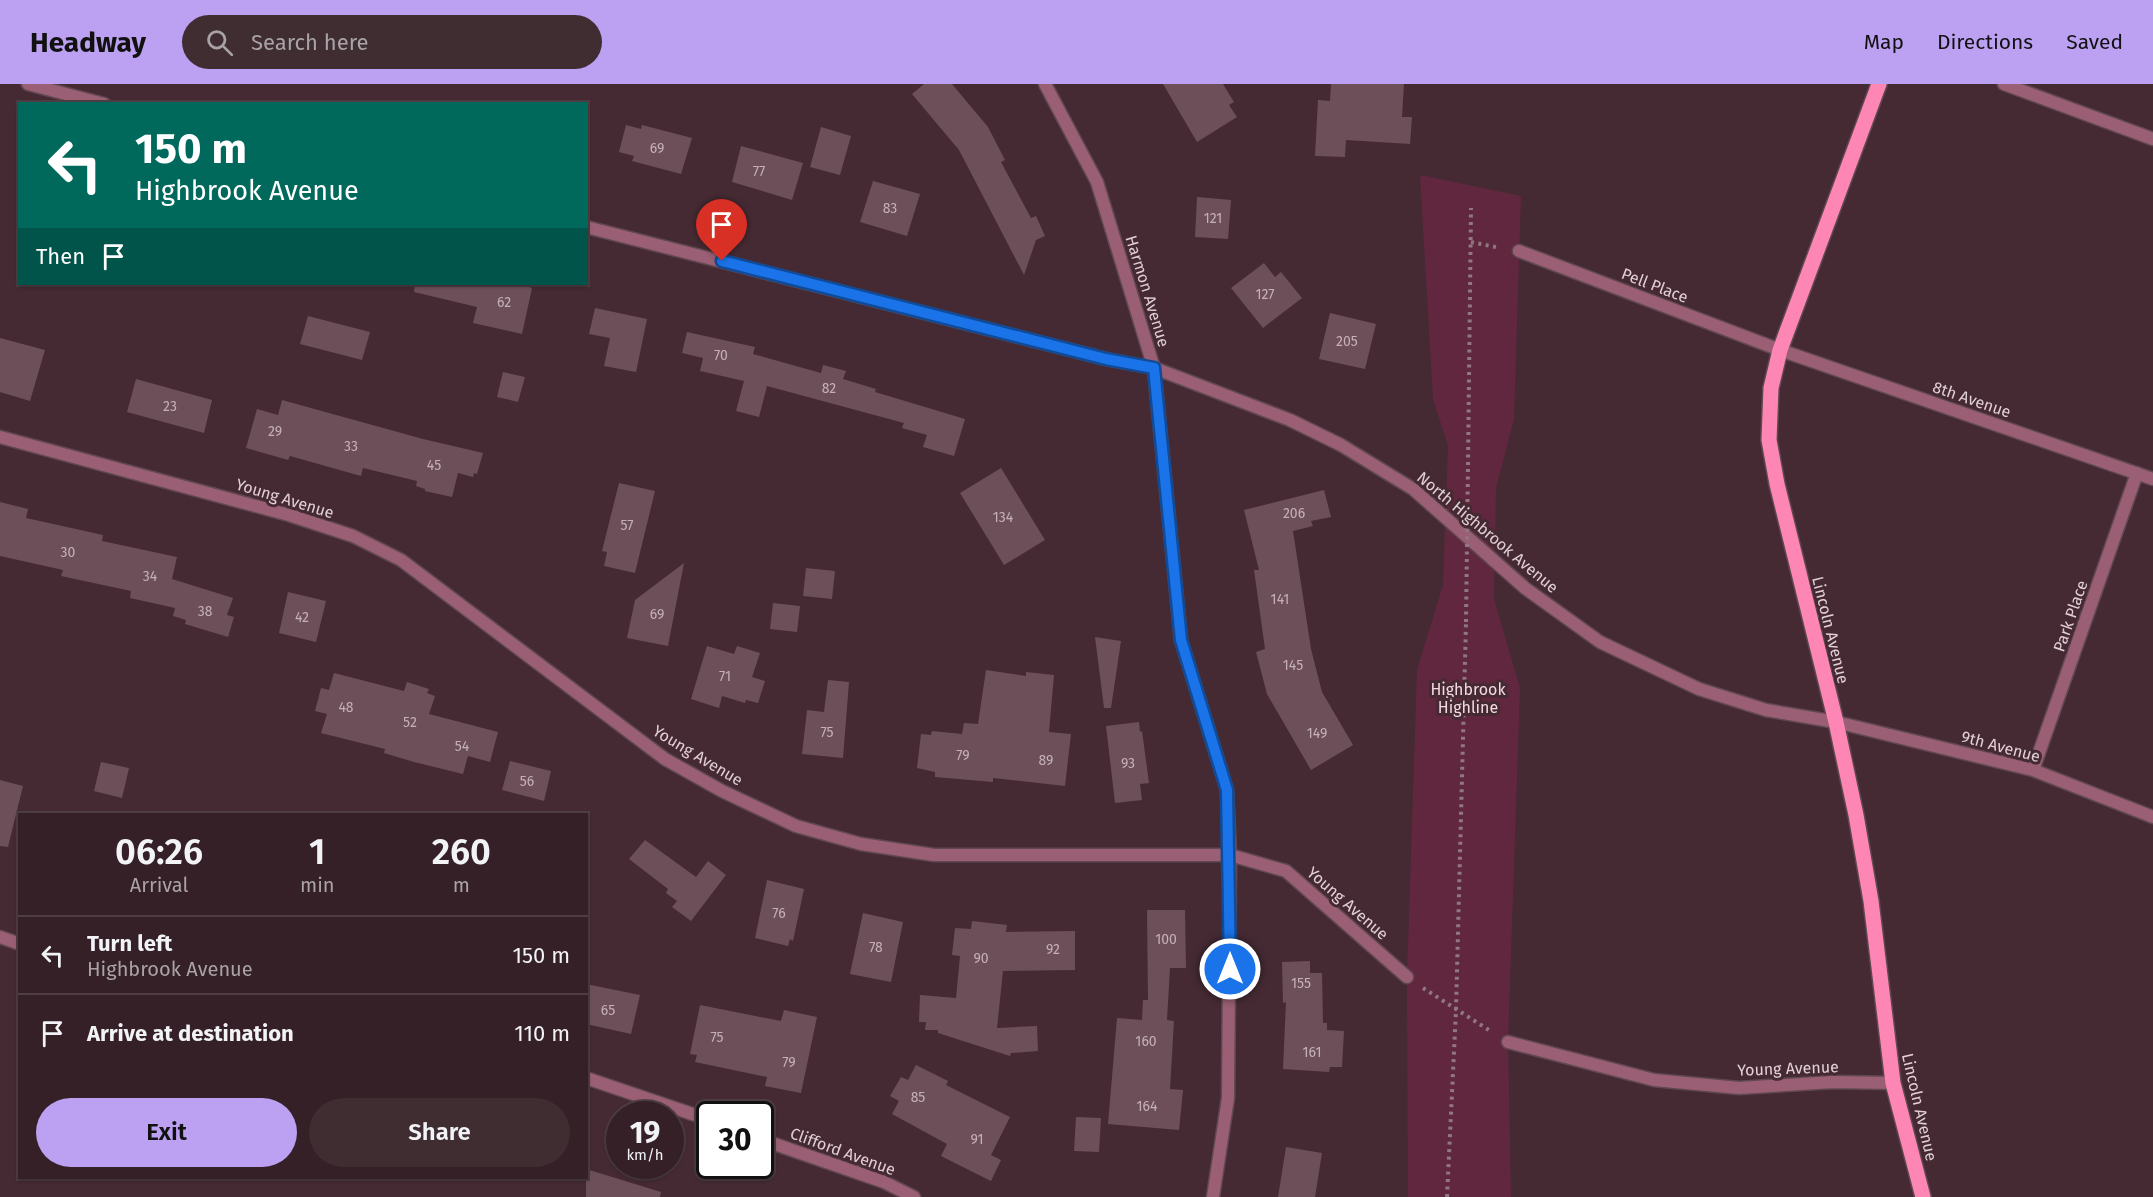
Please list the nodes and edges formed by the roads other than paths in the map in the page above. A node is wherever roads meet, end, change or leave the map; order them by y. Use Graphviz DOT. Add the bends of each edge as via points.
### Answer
graph roads {
  1 [pos="28,84"];
  2 [pos="1045,84"];
  3 [pos="1879,84"];
  4 [pos="2004,84"];
  5 [pos="96,102"];
  6 [pos="2153,140"];
  7 [pos="588,228"];
  8 [pos="1519,251"];
  9 [pos="1780,350"];
  10 [pos="1154,368"];
  11 [pos="0,437"];
  12 [pos="2137,473"];
  13 [pos="2153,479"];
  14 [pos="1836,722"];
  15 [pos="2033,770"];
  16 [pos="2153,817"];
  17 [pos="1230,855"];
  18 [pos="0,937"];
  19 [pos="18,943"];
  20 [pos="1407,977"];
  21 [pos="1508,1042"];
  22 [pos="588,1079"];
  23 [pos="1893,1083"];
  24 [pos="696,1115"];
  25 [pos="774,1143"];
  26 [pos="914,1197"];
  27 [pos="1213,1197"];
  28 [pos="1923,1197"];
  1 -- 5 [label="street"];
  2 -- 10 [label="street, Harmon Avenue" via="1097,182"];
  3 -- 9 [label="main road, Lincoln Avenue"];
  4 -- 6 [label="street"];
  7 -- 10 [label="street, North Highbrook Avenue"];
  8 -- 9 [label="street, Pell Place"];
  9 -- 12 [label="street, 8th Avenue"];
  9 -- 14 [label="main road, Lincoln Avenue" via="1771,388 1769,440"];
  10 -- 14 [label="street, North Highbrook Avenue" via="1290,420 1341,445 1413,489 1525,588 1600,642 1699,689 1766,710"];
  10 -- 17 [label="street, Harmon Avenue" via="1181,640 1227,790"];
  11 -- 17 [label="street, Young Avenue" via="353,536 391,555 665,759 796,826 861,844 934,855"];
  12 -- 13 [label="street, 8th Avenue"];
  12 -- 15 [label="street, Park Place"];
  14 -- 15 [label="street, 9th Avenue"];
  14 -- 23 [label="main road, Lincoln Avenue" via="1871,901"];
  15 -- 16 [label="street, 9th Avenue"];
  17 -- 20 [label="street, Young Avenue" via="1286,871"];
  17 -- 27 [label="street, Harmon Avenue" via="1228,1098"];
  18 -- 19 [label="street"];
  21 -- 23 [label="street, Young Avenue" via="1654,1080 1739,1088"];
  22 -- 24 [label="street"];
  23 -- 28 [label="main road, Lincoln Avenue"];
  25 -- 26 [label="street, Clifford Avenue" via="884,1182"];
}
